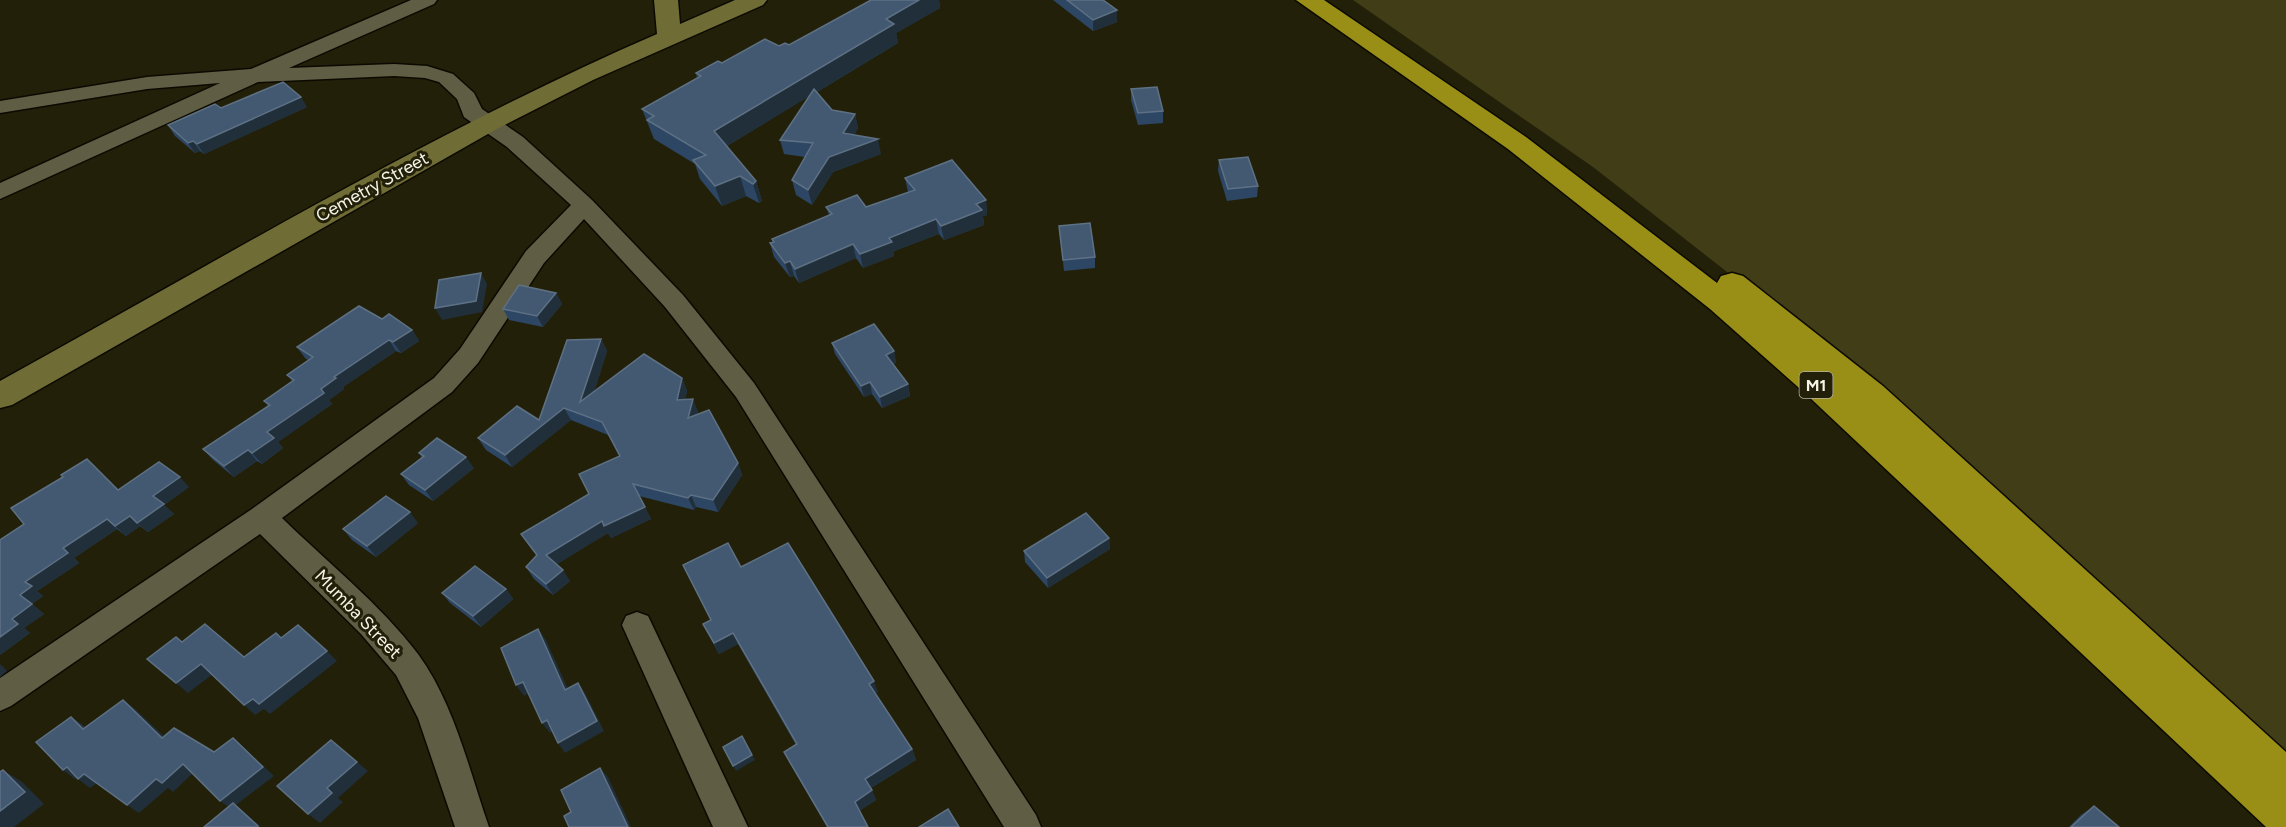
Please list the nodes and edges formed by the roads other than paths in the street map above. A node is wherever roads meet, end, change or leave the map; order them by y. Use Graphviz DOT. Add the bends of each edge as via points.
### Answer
graph roads {
  1 [pos="427,0"];
  2 [pos="666,0"];
  3 [pos="755,0"];
  4 [pos="1308,0"];
  5 [pos="1342,0"];
  6 [pos="669,37"];
  7 [pos="256,76"];
  8 [pos="0,107"];
  9 [pos="486,124"];
  10 [pos="0,192"];
  11 [pos="584,205"];
  12 [pos="0,396"];
  13 [pos="262,517"];
  14 [pos="637,625"];
  15 [pos="0,696"];
  16 [pos="2286,779"];
  17 [pos="2286,817"];
  18 [pos="472,827"];
  19 [pos="731,827"];
  20 [pos="1024,827"];
  1 -- 7 [label="street"];
  2 -- 6 [label="street"];
  3 -- 6 [label="street, Cemetry Street"];
  4 -- 17 [label="highway, M1" via="1517,143 1721,302"];
  5 -- 16 [label="highway, M1" via="1577,163 1870,395"];
  6 -- 9 [label="street, Cemetry Street"];
  7 -- 8 [label="street" via="147,83"];
  7 -- 9 [label="street" via="365,70 427,72 441,75 455,85 467,97 472,112"];
  7 -- 10 [label="street"];
  9 -- 11 [label="street" via="515,142"];
  9 -- 12 [label="street, Cemetry Street"];
  11 -- 13 [label="street" via="535,257 469,356 444,385"];
  11 -- 20 [label="street" via="674,301 745,390"];
  13 -- 15 [label="street"];
  13 -- 18 [label="street, Mumba Street" via="407,665 432,714"];
  14 -- 19 [label="street"];
}
